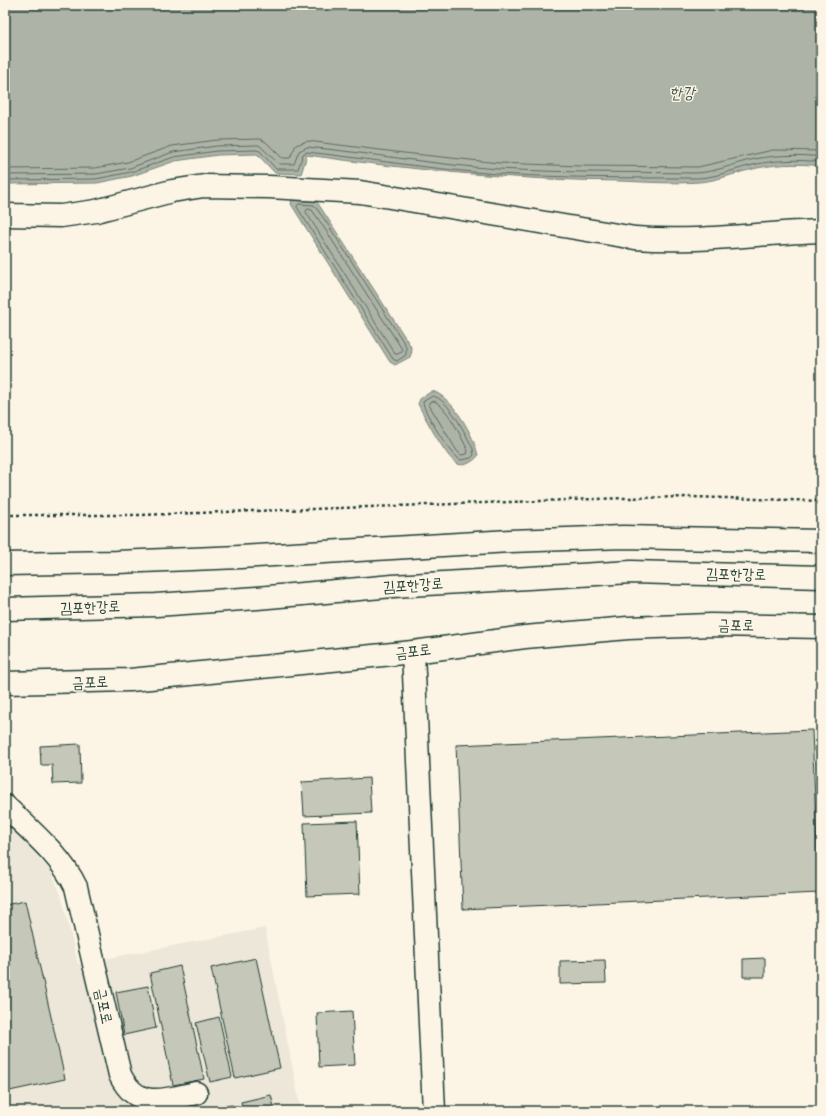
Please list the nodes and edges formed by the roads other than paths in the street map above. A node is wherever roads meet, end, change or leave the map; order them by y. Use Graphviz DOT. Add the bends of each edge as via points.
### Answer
graph roads {
  1 [pos="5,215"];
  2 [pos="821,231"];
  3 [pos="821,540"];
  4 [pos="5,564"];
  5 [pos="821,576"];
  6 [pos="5,609"];
  7 [pos="821,627"];
  8 [pos="413,652"];
  9 [pos="5,683"];
  10 [pos="5,806"];
  11 [pos="196,1093"];
  12 [pos="434,1111"];
  1 -- 2 [label="main road" via="61,216 96,211 172,191 204,186 360,192 635,238 704,240"];
  3 -- 4 [label="main road" via="623,537 216,558"];
  5 -- 6 [label="main road, 김포한강로" via="631,572 463,581 156,605"];
  7 -- 8 [label="main road, 금포로" via="711,625 628,628 525,637"];
  8 -- 9 [label="main road, 금포로" via="130,680"];
  8 -- 12 [label="main road"];
  10 -- 11 [label="main road, 금포로" via="68,872 76,887 120,1076 125,1086 149,1101"];
}
